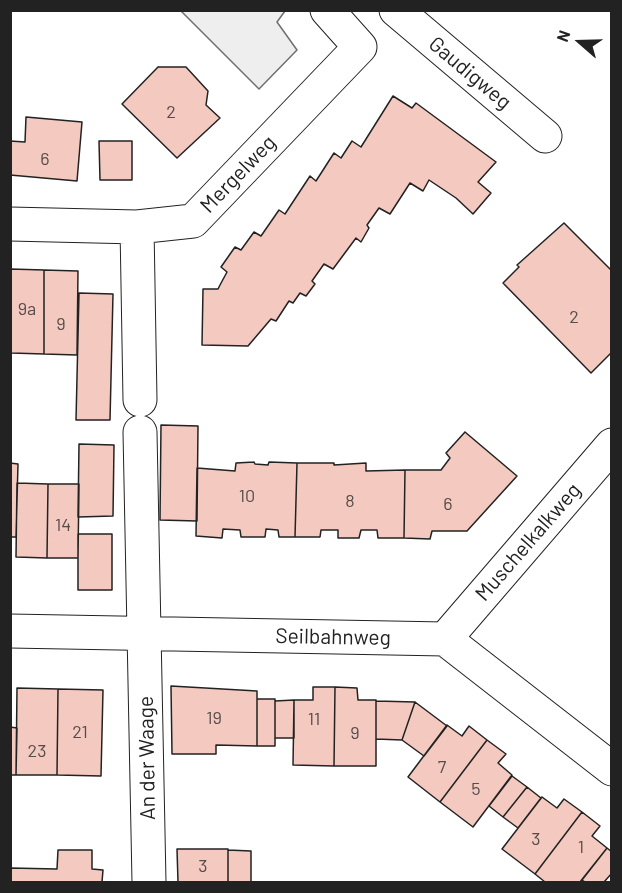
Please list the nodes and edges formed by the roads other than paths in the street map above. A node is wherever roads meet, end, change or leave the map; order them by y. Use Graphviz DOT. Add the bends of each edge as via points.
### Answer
graph roads {
  1 [pos="327,10"];
  2 [pos="396,10"];
  3 [pos="360,47"];
  4 [pos="544,136"];
  5 [pos="10,224"];
  6 [pos="137,227"];
  7 [pos="140,400"];
  8 [pos="140,432"];
  9 [pos="612,445"];
  10 [pos="10,631"];
  11 [pos="144,633"];
  12 [pos="445,639"];
  13 [pos="612,769"];
  14 [pos="149,882"];
  1 -- 3 [label="street"];
  2 -- 3 [label="street, Mergelweg"];
  2 -- 4 [label="street, Gaudigweg"];
  3 -- 6 [label="street, Mergelweg" via="193,221"];
  5 -- 6 [label="street, Mergelweg"];
  6 -- 7 [label="street"];
  8 -- 11 [label="street, An der Waage"];
  9 -- 12 [label="street, Muschelkalkweg"];
  10 -- 11 [label="street, Seilbahnweg"];
  11 -- 12 [label="street, Seilbahnweg"];
  11 -- 14 [label="street, An der Waage"];
  12 -- 13 [label="street"];
}
